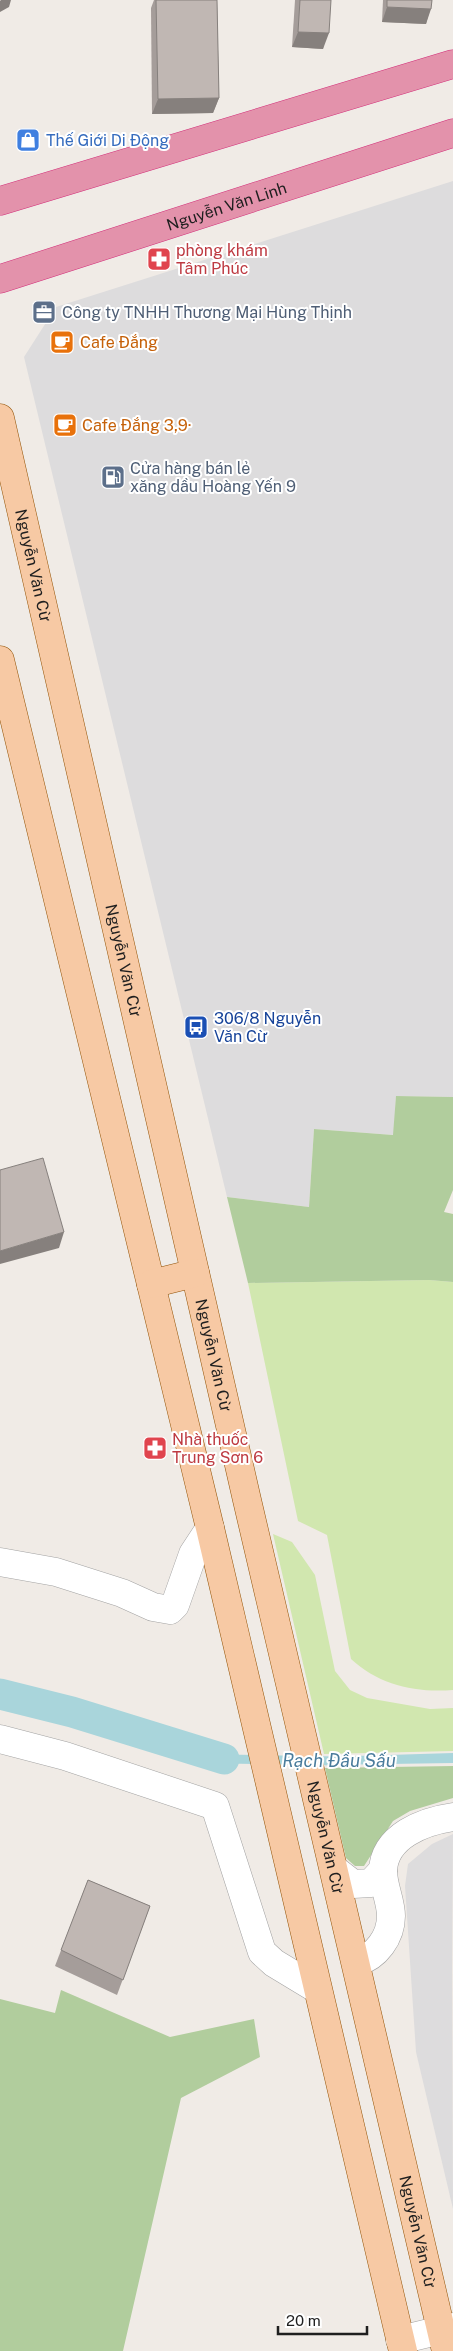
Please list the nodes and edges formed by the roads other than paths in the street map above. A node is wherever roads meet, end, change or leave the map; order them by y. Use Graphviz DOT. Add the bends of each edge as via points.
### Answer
graph roads {
  1 [pos="453,64"];
  2 [pos="453,133"];
  3 [pos="0,200"];
  4 [pos="0,280"];
  5 [pos="0,418"];
  6 [pos="0,660"];
  7 [pos="195,1273"];
  8 [pos="151,1284"];
  9 [pos="210,1528"];
  10 [pos="0,1562"];
  11 [pos="0,1738"];
  12 [pos="453,1817"];
  13 [pos="335,1870"];
  14 [pos="383,1870"];
  15 [pos="357,1962"];
  16 [pos="317,1989"];
  17 [pos="447,2336"];
  18 [pos="401,2346"];
  1 -- 3 [label="highway"];
  2 -- 4 [label="highway, Nguyễn Văn Linh"];
  5 -- 7 [label="main road, Nguyễn Văn Cừ"];
  6 -- 8 [label="main road"];
  7 -- 8 [label="main road"];
  7 -- 13 [label="main road, Nguyễn Văn Cừ"];
  8 -- 9 [label="main road"];
  9 -- 10 [label="street" via="193,1554 170,1610 153,1607 56,1572"];
  9 -- 16 [label="main road"];
  11 -- 16 [label="street" via="215,1806 262,1952"];
  12 -- 14 [label="street" via="411,1830 398,1838 387,1854"];
  13 -- 14 [label="street" via="353,1884 371,1883"];
  13 -- 15 [label="main road, Nguyễn Văn Cừ"];
  14 -- 15 [label="street" via="391,1918 387,1934 368,1959"];
  15 -- 17 [label="main road, Nguyễn Văn Cừ"];
  16 -- 18 [label="main road"];
  17 -- 18 [label="street"];
}
